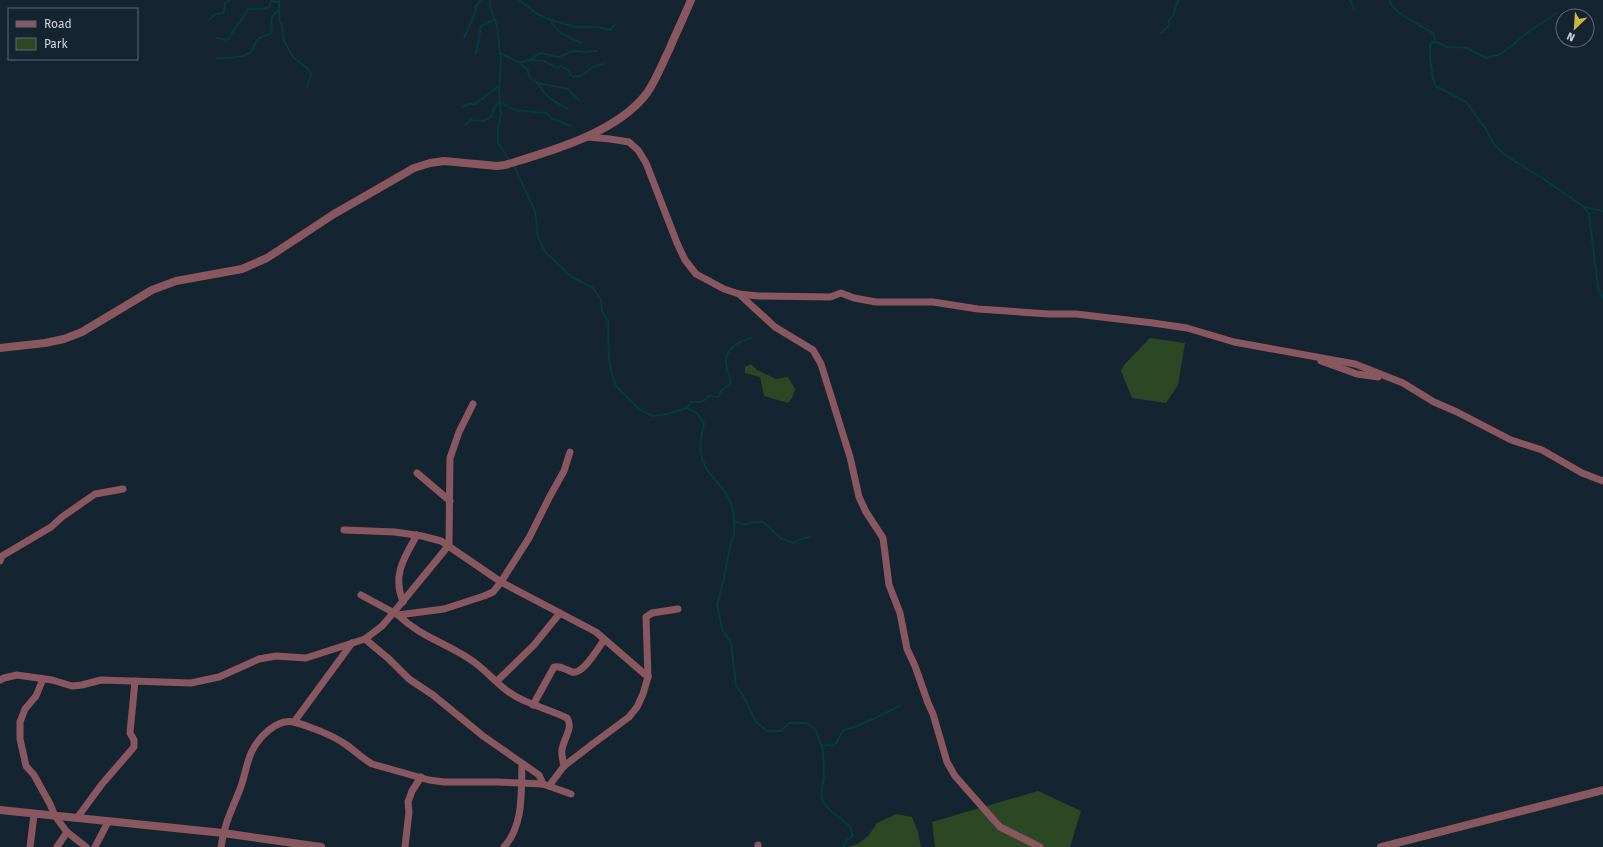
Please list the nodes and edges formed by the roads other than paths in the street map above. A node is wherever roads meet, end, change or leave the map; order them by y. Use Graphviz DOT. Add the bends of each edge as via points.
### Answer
graph roads {
  1 [pos="691,0"];
  2 [pos="587,137"];
  3 [pos="739,294"];
  4 [pos="0,348"];
  5 [pos="472,404"];
  6 [pos="570,452"];
  7 [pos="417,473"];
  8 [pos="1603,481"];
  9 [pos="123,489"];
  10 [pos="450,501"];
  11 [pos="344,530"];
  12 [pos="418,535"];
  13 [pos="449,545"];
  14 [pos="0,561"];
  15 [pos="501,582"];
  16 [pos="361,595"];
  17 [pos="403,602"];
  18 [pos="678,609"];
  19 [pos="560,613"];
  20 [pos="396,614"];
  21 [pos="365,640"];
  22 [pos="604,640"];
  23 [pos="352,643"];
  24 [pos="648,677"];
  25 [pos="43,679"];
  26 [pos="0,680"];
  27 [pos="135,681"];
  28 [pos="496,681"];
  29 [pos="533,705"];
  30 [pos="294,722"];
  31 [pos="522,764"];
  32 [pos="564,766"];
  33 [pos="421,777"];
  34 [pos="521,783"];
  35 [pos="546,785"];
  36 [pos="1603,790"];
  37 [pos="571,794"];
  38 [pos="0,810"];
  39 [pos="34,815"];
  40 [pos="55,816"];
  41 [pos="77,818"];
  42 [pos="108,822"];
  43 [pos="67,832"];
  44 [pos="223,833"];
  45 [pos="286,844"];
  46 [pos="30,847"];
  47 [pos="57,847"];
  48 [pos="86,847"];
  49 [pos="95,847"];
  50 [pos="221,847"];
  51 [pos="321,847"];
  52 [pos="405,847"];
  53 [pos="504,847"];
  54 [pos="1040,847"];
  55 [pos="1381,847"];
  1 -- 2 [label="street" via="647,93 632,109"];
  2 -- 3 [label="street" via="629,142 638,150 646,163 685,260 696,274"];
  2 -- 4 [label="street" via="505,165 444,161 414,168 334,214 267,258 242,269 176,281 152,290 82,332 64,339"];
  3 -- 8 [label="street" via="830,297 841,293 876,302 933,302 978,310 1076,314 1122,319 1187,328 1234,342 1355,364 1403,383 1434,402 1511,440 1542,450"];
  3 -- 54 [label="street" via="775,327 813,350 822,364 850,456 859,497 883,538 889,585 900,613 907,648 922,682 947,762 955,776 1000,827"];
  5 -- 10 [label="street" via="450,458"];
  6 -- 15 [label="street" via="564,471 530,538"];
  7 -- 10 [label="street"];
  9 -- 14 [label="street" via="95,494 50,528 2,556"];
  10 -- 13 [label="street"];
  11 -- 12 [label="street"];
  12 -- 13 [label="street"];
  12 -- 17 [label="street" via="406,554 399,576 397,585"];
  13 -- 15 [label="street"];
  13 -- 17 [label="street"];
  15 -- 19 [label="street"];
  15 -- 20 [label="street" via="493,592 466,603 444,609"];
  16 -- 20 [label="street"];
  17 -- 20 [label="street"];
  18 -- 24 [label="street" via="652,613 646,617"];
  19 -- 22 [label="street" via="596,632"];
  19 -- 28 [label="street" via="534,645"];
  20 -- 21 [label="street"];
  20 -- 28 [label="street" via="428,637 469,658"];
  21 -- 23 [label="street"];
  21 -- 31 [label="street" via="409,679"];
  22 -- 24 [label="street"];
  22 -- 29 [label="street" via="580,671 573,672 559,666 554,667"];
  23 -- 27 [label="street" via="306,658 276,656 259,659 219,677 191,683"];
  23 -- 30 [label="street"];
  24 -- 32 [label="street" via="634,712"];
  25 -- 26 [label="street" via="17,675"];
  25 -- 27 [label="street" via="72,686 101,680"];
  25 -- 40 [label="street" via="20,722 20,739 26,766 34,775"];
  27 -- 41 [label="street" via="130,733 134,747"];
  28 -- 29 [label="street" via="505,690"];
  29 -- 32 [label="street" via="567,718 570,722 562,750"];
  30 -- 33 [label="street" via="344,743 372,764"];
  30 -- 44 [label="street" via="284,721 272,728 261,737 251,752"];
  31 -- 34 [label="street"];
  31 -- 35 [label="street" via="539,775"];
  32 -- 35 [label="street"];
  33 -- 34 [label="street" via="460,783"];
  33 -- 52 [label="street" via="408,802"];
  34 -- 35 [label="street"];
  34 -- 53 [label="street" via="515,829"];
  35 -- 37 [label="street"];
  36 -- 55 [label="street"];
  38 -- 39 [label="street"];
  39 -- 40 [label="street"];
  39 -- 46 [label="street"];
  40 -- 41 [label="street"];
  40 -- 43 [label="street"];
  41 -- 42 [label="street"];
  42 -- 44 [label="street"];
  42 -- 49 [label="street"];
  43 -- 47 [label="street"];
  43 -- 48 [label="street"];
  44 -- 45 [label="street"];
  44 -- 50 [label="street"];
  45 -- 51 [label="street"];
}
